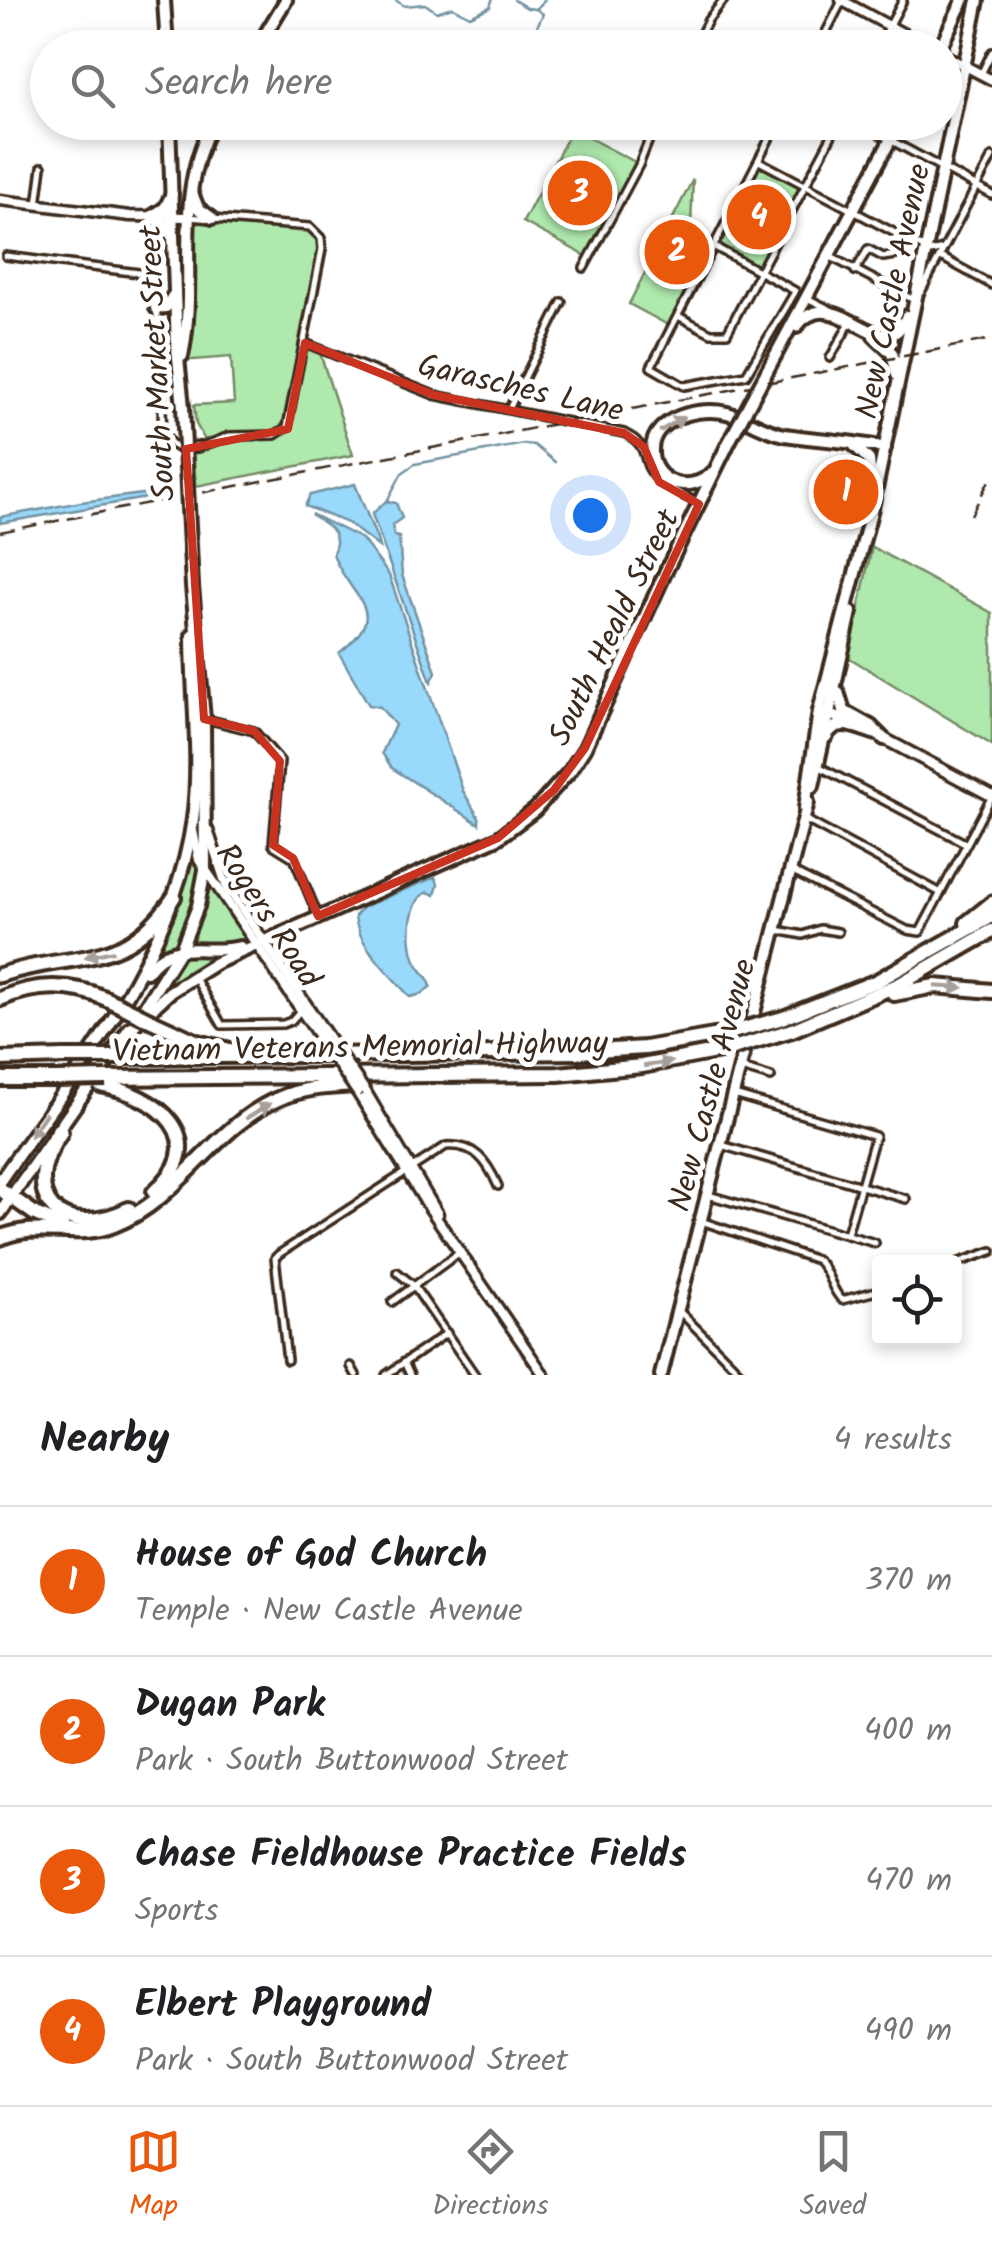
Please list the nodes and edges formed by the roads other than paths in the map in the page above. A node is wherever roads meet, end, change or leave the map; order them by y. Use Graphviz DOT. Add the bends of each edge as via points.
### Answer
graph roads {
  1 [pos="164,0"];
  2 [pos="286,0"];
  3 [pos="724,0"];
  4 [pos="842,0"];
  5 [pos="903,0"];
  6 [pos="978,0"];
  7 [pos="961,5"];
  8 [pos="973,22"];
  9 [pos="889,26"];
  10 [pos="165,30"];
  11 [pos="268,30"];
  12 [pos="703,30"];
  13 [pos="827,30"];
  14 [pos="887,30"];
  15 [pos="896,30"];
  16 [pos="949,30"];
  17 [pos="992,52"];
  18 [pos="964,66"];
  19 [pos="980,74"];
  20 [pos="962,75"];
  21 [pos="992,80"];
  22 [pos="170,140"];
  23 [pos="202,140"];
  24 [pos="649,140"];
  25 [pos="770,140"];
  26 [pos="829,140"];
  27 [pos="891,140"];
  28 [pos="948,140"];
  29 [pos="992,156"];
  30 [pos="760,161"];
  31 [pos="42,166"];
  32 [pos="942,167"];
  33 [pos="190,183"];
  34 [pos="805,185"];
  35 [pos="976,186"];
  36 [pos="172,193"];
  37 [pos="992,194"];
  38 [pos="0,200"];
  39 [pos="38,204"];
  40 [pos="854,211"];
  41 [pos="151,217"];
  42 [pos="174,217"];
  43 [pos="187,217"];
  44 [pos="212,218"];
  45 [pos="187,238"];
  46 [pos="905,238"];
  47 [pos="174,239"];
  48 [pos="714,247"];
  49 [pos="925,248"];
  50 [pos="945,248"];
  51 [pos="6,256"];
  52 [pos="829,256"];
  53 [pos="941,256"];
  54 [pos="584,268"];
  55 [pos="854,270"];
  56 [pos="760,272"];
  57 [pos="992,284"];
  58 [pos="175,290"];
  59 [pos="800,294"];
  60 [pos="562,302"];
  61 [pos="913,302"];
  62 [pos="156,308"];
  63 [pos="840,314"];
  64 [pos="678,316"];
  65 [pos="853,323"];
  66 [pos="792,329"];
  67 [pos="306,343"];
  68 [pos="830,358"];
  69 [pos="181,362"];
  70 [pos="898,381"];
  71 [pos="510,409"];
  72 [pos="844,440"];
  73 [pos="885,448"];
  74 [pos="720,465"];
  75 [pos="699,504"];
  76 [pos="872,508"];
  77 [pos="852,592"];
  78 [pos="837,684"];
  79 [pos="824,712"];
  80 [pos="199,717"];
  81 [pos="880,736"];
  82 [pos="817,764"];
  83 [pos="992,796"];
  84 [pos="804,813"];
  85 [pos="193,817"];
  86 [pos="206,823"];
  87 [pos="965,844"];
  88 [pos="205,870"];
  89 [pos="791,871"];
  90 [pos="941,893"];
  91 [pos="174,897"];
  92 [pos="992,903"];
  93 [pos="318,916"];
  94 [pos="992,916"];
  95 [pos="777,930"];
  96 [pos="992,931"];
  97 [pos="838,932"];
  98 [pos="259,942"];
  99 [pos="182,948"];
  100 [pos="0,975"];
  101 [pos="194,975"];
  102 [pos="877,982"];
  103 [pos="992,991"];
  104 [pos="0,999"];
  105 [pos="126,1002"];
  106 [pos="301,1010"];
  107 [pos="840,1012"];
  108 [pos="128,1031"];
  109 [pos="326,1041"];
  110 [pos="302,1054"];
  111 [pos="0,1058"];
  112 [pos="741,1068"];
  113 [pos="558,1074"];
  114 [pos="771,1077"];
  115 [pos="0,1079"];
  116 [pos="103,1081"];
  117 [pos="734,1095"];
  118 [pos="58,1130"];
  119 [pos="721,1145"];
  120 [pos="409,1168"];
  121 [pos="0,1181"];
  122 [pos="860,1185"];
  123 [pos="498,1186"];
  124 [pos="6,1193"];
  125 [pos="708,1195"];
  126 [pos="906,1198"];
  127 [pos="0,1213"];
  128 [pos="120,1222"];
  129 [pos="701,1222"];
  130 [pos="847,1234"];
  131 [pos="0,1238"];
  132 [pos="874,1243"];
  133 [pos="992,1251"];
  134 [pos="460,1252"];
  135 [pos="962,1261"];
  136 [pos="397,1272"];
  137 [pos="412,1285"];
  138 [pos="872,1292"];
  139 [pos="392,1302"];
  140 [pos="678,1310"];
  141 [pos="447,1333"];
  142 [pos="288,1360"];
  143 [pos="404,1362"];
  144 [pos="351,1366"];
  145 [pos="539,1373"];
  146 [pos="356,1375"];
  147 [pos="386,1375"];
  148 [pos="410,1375"];
  149 [pos="475,1375"];
  150 [pos="661,1375"];
  151 [pos="744,1375"];
  1 -- 10 [label="main road"];
  2 -- 11 [label="main road"];
  3 -- 12 [label="street"];
  4 -- 9 [label="street"];
  4 -- 13 [label="street"];
  5 -- 9 [label="street"];
  6 -- 8 [label="main road, New Castle Avenue"];
  7 -- 8 [label="main road" via="972,6"];
  7 -- 16 [label="main road"];
  8 -- 18 [label="main road, New Castle Avenue"];
  9 -- 14 [label="street"];
  9 -- 15 [label="street"];
  17 -- 19 [label="street"];
  18 -- 19 [label="street"];
  18 -- 20 [label="main road, New Castle Avenue"];
  19 -- 21 [label="street"];
  22 -- 36 [label="main road, South Market Street"];
  23 -- 33 [label="main road"];
  24 -- 54 [label="street"];
  25 -- 30 [label="street"];
  26 -- 34 [label="street"];
  27 -- 32 [label="street"];
  27 -- 40 [label="main road, South Heald Street"];
  28 -- 32 [label="main road, New Castle Avenue"];
  29 -- 35 [label="street"];
  30 -- 34 [label="street"];
  30 -- 48 [label="street"];
  31 -- 39 [label="street"];
  32 -- 35 [label="street"];
  32 -- 49 [label="main road, New Castle Avenue"];
  33 -- 43 [label="main road"];
  33 -- 44 [label="main road" via="194,202"];
  34 -- 40 [label="street"];
  34 -- 56 [label="street"];
  35 -- 37 [label="street"];
  35 -- 50 [label="street"];
  36 -- 41 [label="main road"];
  36 -- 42 [label="main road, South Market Street"];
  38 -- 39 [label="street"];
  39 -- 41 [label="street"];
  40 -- 46 [label="street"];
  40 -- 52 [label="main road, South Heald Street"];
  41 -- 42 [label="street"];
  41 -- 47 [label="main road"];
  42 -- 43 [label="street"];
  42 -- 47 [label="main road, South Market Street"];
  43 -- 44 [label="street"];
  43 -- 45 [label="main road"];
  44 -- 45 [label="main road" via="197,223"];
  44 -- 67 [label="street" via="306,226 319,234"];
  45 -- 69 [label="main road"];
  46 -- 49 [label="street"];
  46 -- 55 [label="street" via="896,254 868,250"];
  47 -- 58 [label="main road, South Market Street"];
  48 -- 56 [label="street"];
  48 -- 64 [label="street"];
  49 -- 50 [label="street"];
  49 -- 61 [label="main road, New Castle Avenue"];
  50 -- 53 [label="street"];
  51 -- 62 [label="street, South Market Street" via="139,274"];
  52 -- 55 [label="street"];
  52 -- 59 [label="main road, South Heald Street"];
  53 -- 57 [label="street"];
  53 -- 61 [label="street"];
  55 -- 61 [label="street"];
  56 -- 59 [label="street"];
  56 -- 64 [label="street" via="727,334"];
  58 -- 62 [label="main road" via="168,305"];
  58 -- 69 [label="main road, South Market Street"];
  59 -- 63 [label="street"];
  59 -- 64 [label="street" via="746,375 684,386 650,368"];
  59 -- 66 [label="main road, South Heald Street"];
  60 -- 71 [label="street"];
  61 -- 65 [label="main road" via="892,335"];
  61 -- 70 [label="main road, New Castle Avenue"];
  62 -- 67 [label="street, South Market Street" via="163,434 179,449 284,430"];
  63 -- 65 [label="main road"];
  63 -- 66 [label="main road" via="813,313"];
  65 -- 68 [label="street"];
  65 -- 70 [label="main road" via="888,346"];
  66 -- 74 [label="main road, South Heald Street, bridge"];
  67 -- 71 [label="street, Garasches Lane" via="423,392"];
  69 -- 80 [label="main road, South Market Street, bridge"];
  70 -- 73 [label="main road, New Castle Avenue"];
  71 -- 75 [label="street, Garasches Lane" via="624,432 644,447 652,474"];
  72 -- 73 [label="main road"];
  74 -- 72 [label="main road, one-way" via="700,483 674,483 654,464 654,438 674,418 716,411 782,434"];
  72 -- 76 [label="main road" via="870,460"];
  73 -- 76 [label="main road, New Castle Avenue"];
  74 -- 75 [label="main road, South Heald Street"];
  75 -- 93 [label="main road, South Heald Street" via="585,748 554,790 498,838"];
  76 -- 77 [label="main road, New Castle Avenue"];
  77 -- 78 [label="main road, New Castle Avenue"];
  77 -- 79 [label="main road, New Castle Avenue"];
  78 -- 79 [label="main road, New Castle Avenue"];
  78 -- 81 [label="main road" via="844,710"];
  79 -- 81 [label="main road"];
  79 -- 82 [label="main road, New Castle Avenue"];
  79 -- 84 [label="main road, New Castle Avenue"];
  80 -- 85 [label="main road, South Market Street"];
  80 -- 86 [label="main road, South Market Street"];
  80 -- 93 [label="street" via="254,731 280,761 273,845 294,858"];
  81 -- 82 [label="main road" via="834,726"];
  81 -- 83 [label="main road"];
  82 -- 84 [label="main road, New Castle Avenue"];
  82 -- 87 [label="street"];
  83 -- 87 [label="street"];
  84 -- 89 [label="main road, New Castle Avenue"];
  84 -- 90 [label="street"];
  85 -- 88 [label="street, Rogers Road" via="196,853"];
  85 -- 91 [label="main road, South Market Street"];
  86 -- 88 [label="main road, South Market Street"];
  86 -- 98 [label="street, Rogers Road" via="226,885"];
  87 -- 90 [label="street"];
  88 -- 98 [label="street, Rogers Road"];
  88 -- 99 [label="main road, South Market Street"];
  89 -- 90 [label="street" via="920,932"];
  89 -- 95 [label="main road, New Castle Avenue"];
  91 -- 100 [label="highway, one-way" via="124,947"];
  91 -- 105 [label="main road, South Market Street"];
  92 -- 102 [label="highway"];
  93 -- 98 [label="main road, South Heald Street"];
  94 -- 102 [label="highway, Vietnam Veterans Memorial Highway"];
  95 -- 97 [label="street"];
  95 -- 112 [label="main road, New Castle Avenue"];
  96 -- 107 [label="highway, Vietnam Veterans Memorial Highway"];
  98 -- 99 [label="main road, South Heald Street" via="229,950"];
  98 -- 101 [label="main road, South Heald Street"];
  98 -- 106 [label="street, Rogers Road"];
  98 -- 109 [label="street, Rogers Road"];
  99 -- 105 [label="main road" via="160,956"];
  99 -- 108 [label="main road, South Market Street"];
  101 -- 106 [label="street" via="222,1025 284,1024"];
  101 -- 108 [label="main road, South Heald Street"];
  102 -- 110 [label="highway, Vietnam Veterans Memorial Highway, bridge" via="783,1018 645,1048"];
  107 -- 103 [label="highway, one-way" via="924,987"];
  104 -- 110 [label="highway, bridge" via="31,988 85,990 222,1049"];
  105 -- 121 [label="main road, one-way"];
  106 -- 109 [label="street, Rogers Road"];
  113 -- 107 [label="highway, Vietnam Veterans Memorial Highway, one-way, bridge" via="726,1050"];
  108 -- 118 [label="main road"];
  109 -- 120 [label="street, Rogers Road, bridge"];
  110 -- 111 [label="highway, Vietnam Veterans Memorial Highway, bridge"];
  112 -- 114 [label="street"];
  112 -- 117 [label="main road, New Castle Avenue"];
  113 -- 116 [label="highway, Vietnam Veterans Memorial Highway"];
  128 -- 113 [label="highway, one-way" via="157,1200 250,1114 292,1093"];
  115 -- 116 [label="highway, bridge"];
  116 -- 118 [label="highway" via="145,1098 171,1121 177,1155 162,1185 111,1216 67,1216 49,1201 41,1178"];
  117 -- 119 [label="main road, New Castle Avenue"];
  117 -- 122 [label="street" via="874,1136"];
  118 -- 124 [label="main road"];
  119 -- 122 [label="street"];
  119 -- 125 [label="main road, New Castle Avenue"];
  120 -- 123 [label="street" via="435,1150 459,1145 480,1155"];
  120 -- 134 [label="street, Rogers Road"];
  120 -- 142 [label="street" via="275,1258"];
  122 -- 126 [label="street"];
  122 -- 130 [label="street"];
  124 -- 127 [label="highway"];
  124 -- 128 [label="highway" via="62,1225"];
  125 -- 129 [label="main road, New Castle Avenue"];
  125 -- 130 [label="street"];
  128 -- 131 [label="highway" via="94,1230 27,1229"];
  129 -- 138 [label="street" via="817,1260 842,1300"];
  129 -- 140 [label="main road, New Castle Avenue"];
  130 -- 132 [label="street"];
  133 -- 135 [label="street"];
  134 -- 137 [label="street"];
  134 -- 145 [label="street, Rogers Road"];
  136 -- 137 [label="street"];
  137 -- 139 [label="street"];
  137 -- 141 [label="street"];
  140 -- 150 [label="main road, New Castle Avenue"];
  140 -- 151 [label="street"];
  141 -- 143 [label="street"];
  141 -- 149 [label="street"];
  143 -- 147 [label="street"];
  143 -- 148 [label="street"];
  144 -- 146 [label="street"];
}
